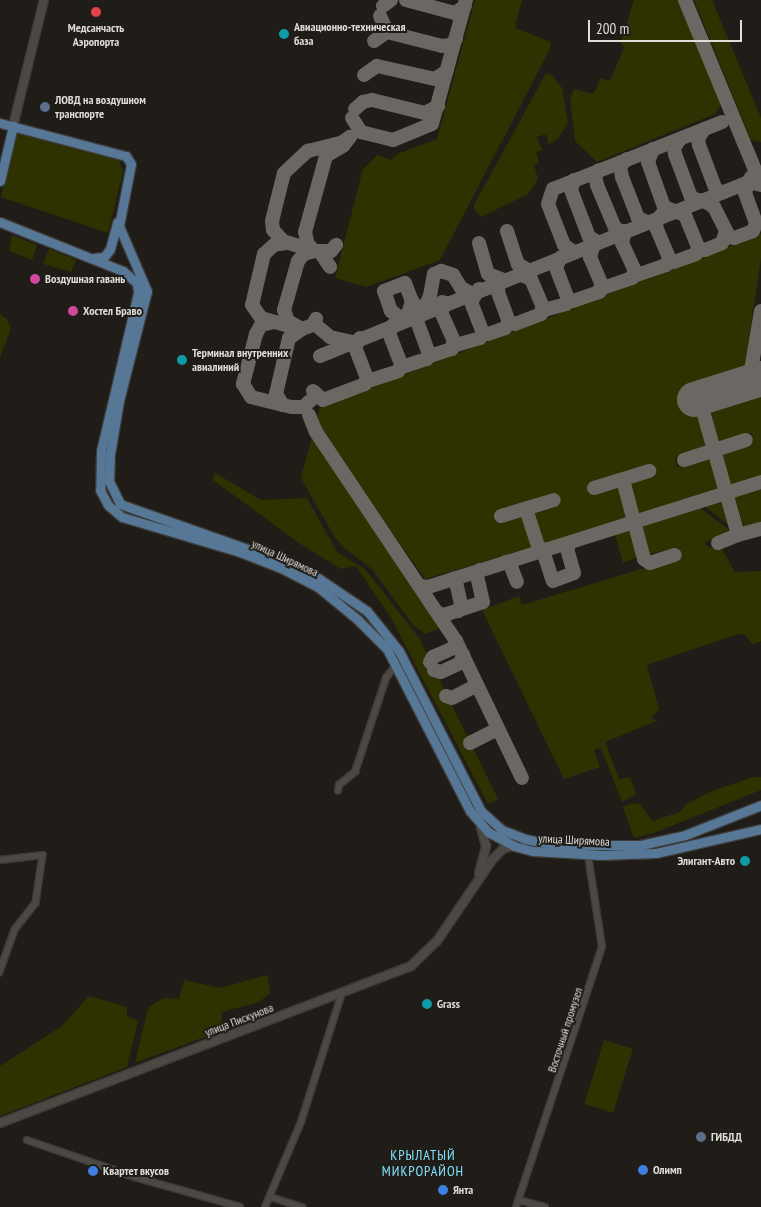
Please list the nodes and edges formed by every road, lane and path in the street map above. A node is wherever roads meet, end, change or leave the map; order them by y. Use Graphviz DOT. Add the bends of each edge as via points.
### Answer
graph roads {
  1 [pos="44,0"];
  2 [pos="0,123"];
  3 [pos="13,126"];
  4 [pos="0,181"];
  5 [pos="120,211"];
  6 [pos="0,222"];
  7 [pos="85,257"];
  8 [pos="339,591"];
  9 [pos="336,601"];
  10 [pos="374,619"];
  11 [pos="368,629"];
  12 [pos="396,666"];
  13 [pos="338,791"];
  14 [pos="761,805"];
  15 [pos="478,823"];
  16 [pos="761,829"];
  17 [pos="514,846"];
  18 [pos="588,855"];
  19 [pos="0,860"];
  20 [pos="464,906"];
  21 [pos="0,972"];
  22 [pos="342,993"];
  23 [pos="0,1123"];
  24 [pos="27,1140"];
  25 [pos="271,1197"];
  26 [pos="519,1200"];
  27 [pos="240,1207"];
  28 [pos="265,1207"];
  29 [pos="302,1207"];
  30 [pos="516,1207"];
  31 [pos="545,1207"];
  1 -- 3 [label="street"];
  2 -- 3 [label="main road, улица Ширямова"];
  3 -- 4 [label="main road"];
  3 -- 5 [label="main road, улица Ширямова" via="128,158 131,168"];
  5 -- 7 [label="main road" via="110,249 99,259"];
  5 -- 8 [label="main road, улица Ширямова" via="120,230 147,290 114,428 108,472 113,494 127,508 268,554"];
  6 -- 7 [label="main road, улица Ширямова"];
  7 -- 9 [label="main road, улица Ширямова" via="129,275 138,287 100,452 100,490 108,505 122,517 274,565 314,585"];
  8 -- 9 [label="main road" via="348,600 345,605"];
  8 -- 10 [label="main road, улица Ширямова"];
  9 -- 11 [label="main road, улица Ширямова"];
  10 -- 11 [label="main road" via="366,619"];
  10 -- 14 [label="main road, улица Ширямова" via="399,651 476,802 493,824 526,839 556,845 622,846 660,842"];
  11 -- 12 [label="main road, улица Ширямова"];
  12 -- 13 [label="street" via="386,678 355,772 340,785"];
  12 -- 15 [label="main road, улица Ширямова"];
  15 -- 17 [label="main road, улица Ширямова"];
  15 -- 20 [label="street, улица Пискунова" via="485,840 484,858"];
  16 -- 18 [label="main road, улица Ширямова" via="656,853"];
  17 -- 18 [label="main road, улица Ширямова" via="543,853"];
  17 -- 20 [label="street, улица Пискунова" via="504,848 492,860"];
  18 -- 26 [label="street, Восточный промузел" via="602,947"];
  19 -- 21 [label="street" via="43,855 36,903 15,930"];
  20 -- 22 [label="street, улица Пискунова" via="437,942 411,966"];
  22 -- 23 [label="street, улица Пискунова"];
  22 -- 25 [label="street" via="310,1095"];
  24 -- 27 [label="street" via="134,1177"];
  25 -- 28 [label="street"];
  25 -- 29 [label="street"];
  26 -- 30 [label="street, Восточный промузел"];
  26 -- 31 [label="street"];
}
